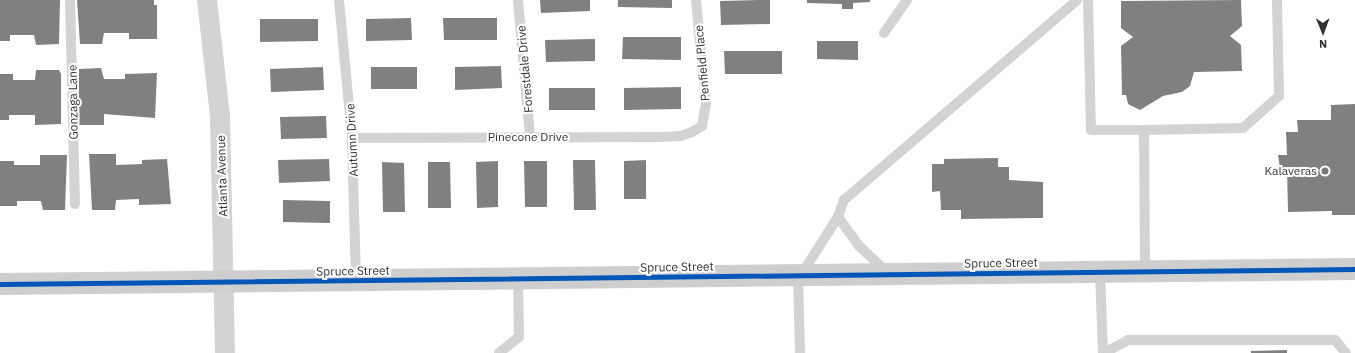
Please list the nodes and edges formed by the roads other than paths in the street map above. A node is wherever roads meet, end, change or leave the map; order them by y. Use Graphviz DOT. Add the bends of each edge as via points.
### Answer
graph roads {
  1 [pos="70,0"];
  2 [pos="207,0"];
  3 [pos="339,0"];
  4 [pos="518,0"];
  5 [pos="696,0"];
  6 [pos="907,0"];
  7 [pos="1077,0"];
  8 [pos="1088,0"];
  9 [pos="1277,0"];
  10 [pos="884,33"];
  11 [pos="702,126"];
  12 [pos="1144,130"];
  13 [pos="530,137"];
  14 [pos="352,138"];
  15 [pos="75,204"];
  16 [pos="838,217"];
  17 [pos="1355,269"];
  18 [pos="1100,272"];
  19 [pos="1145,272"];
  20 [pos="889,275"];
  21 [pos="799,276"];
  22 [pos="518,279"];
  23 [pos="356,281"];
  24 [pos="225,282"];
  25 [pos="0,284"];
  26 [pos="225,353"];
  27 [pos="499,353"];
  28 [pos="800,353"];
  29 [pos="1104,353"];
  30 [pos="1346,353"];
  1 -- 15 [label="lane, Gonzaga Lane"];
  2 -- 24 [label="street, Atlanta Avenue" via="220,116"];
  3 -- 14 [label="lane, Autumn Drive"];
  4 -- 13 [label="lane, Forestdale Drive"];
  5 -- 11 [label="lane, Penfield Place" via="706,104"];
  6 -- 10 [label="lane"];
  7 -- 16 [label="lane" via="844,200"];
  8 -- 12 [label="lane" via="1091,130"];
  9 -- 12 [label="lane" via="1279,96 1243,128"];
  11 -- 13 [label="lane, Pinecone Drive" via="681,136"];
  12 -- 19 [label="lane"];
  13 -- 14 [label="lane, Pinecone Drive"];
  14 -- 23 [label="lane, Autumn Drive"];
  16 -- 20 [label="lane" via="858,245"];
  16 -- 21 [label="lane"];
  17 -- 19 [label="main road, Spruce Street"];
  18 -- 19 [label="main road, Spruce Street"];
  18 -- 20 [label="main road, Spruce Street"];
  18 -- 29 [label="lane"];
  20 -- 21 [label="main road, Spruce Street"];
  21 -- 22 [label="main road, Spruce Street"];
  21 -- 28 [label="lane"];
  22 -- 23 [label="main road, Spruce Street"];
  22 -- 27 [label="lane" via="519,337"];
  23 -- 24 [label="main road, Spruce Street"];
  24 -- 25 [label="main road, Spruce Street"];
  24 -- 26 [label="street, Atlanta Avenue"];
  29 -- 30 [label="lane" via="1128,340 1336,340"];
}
